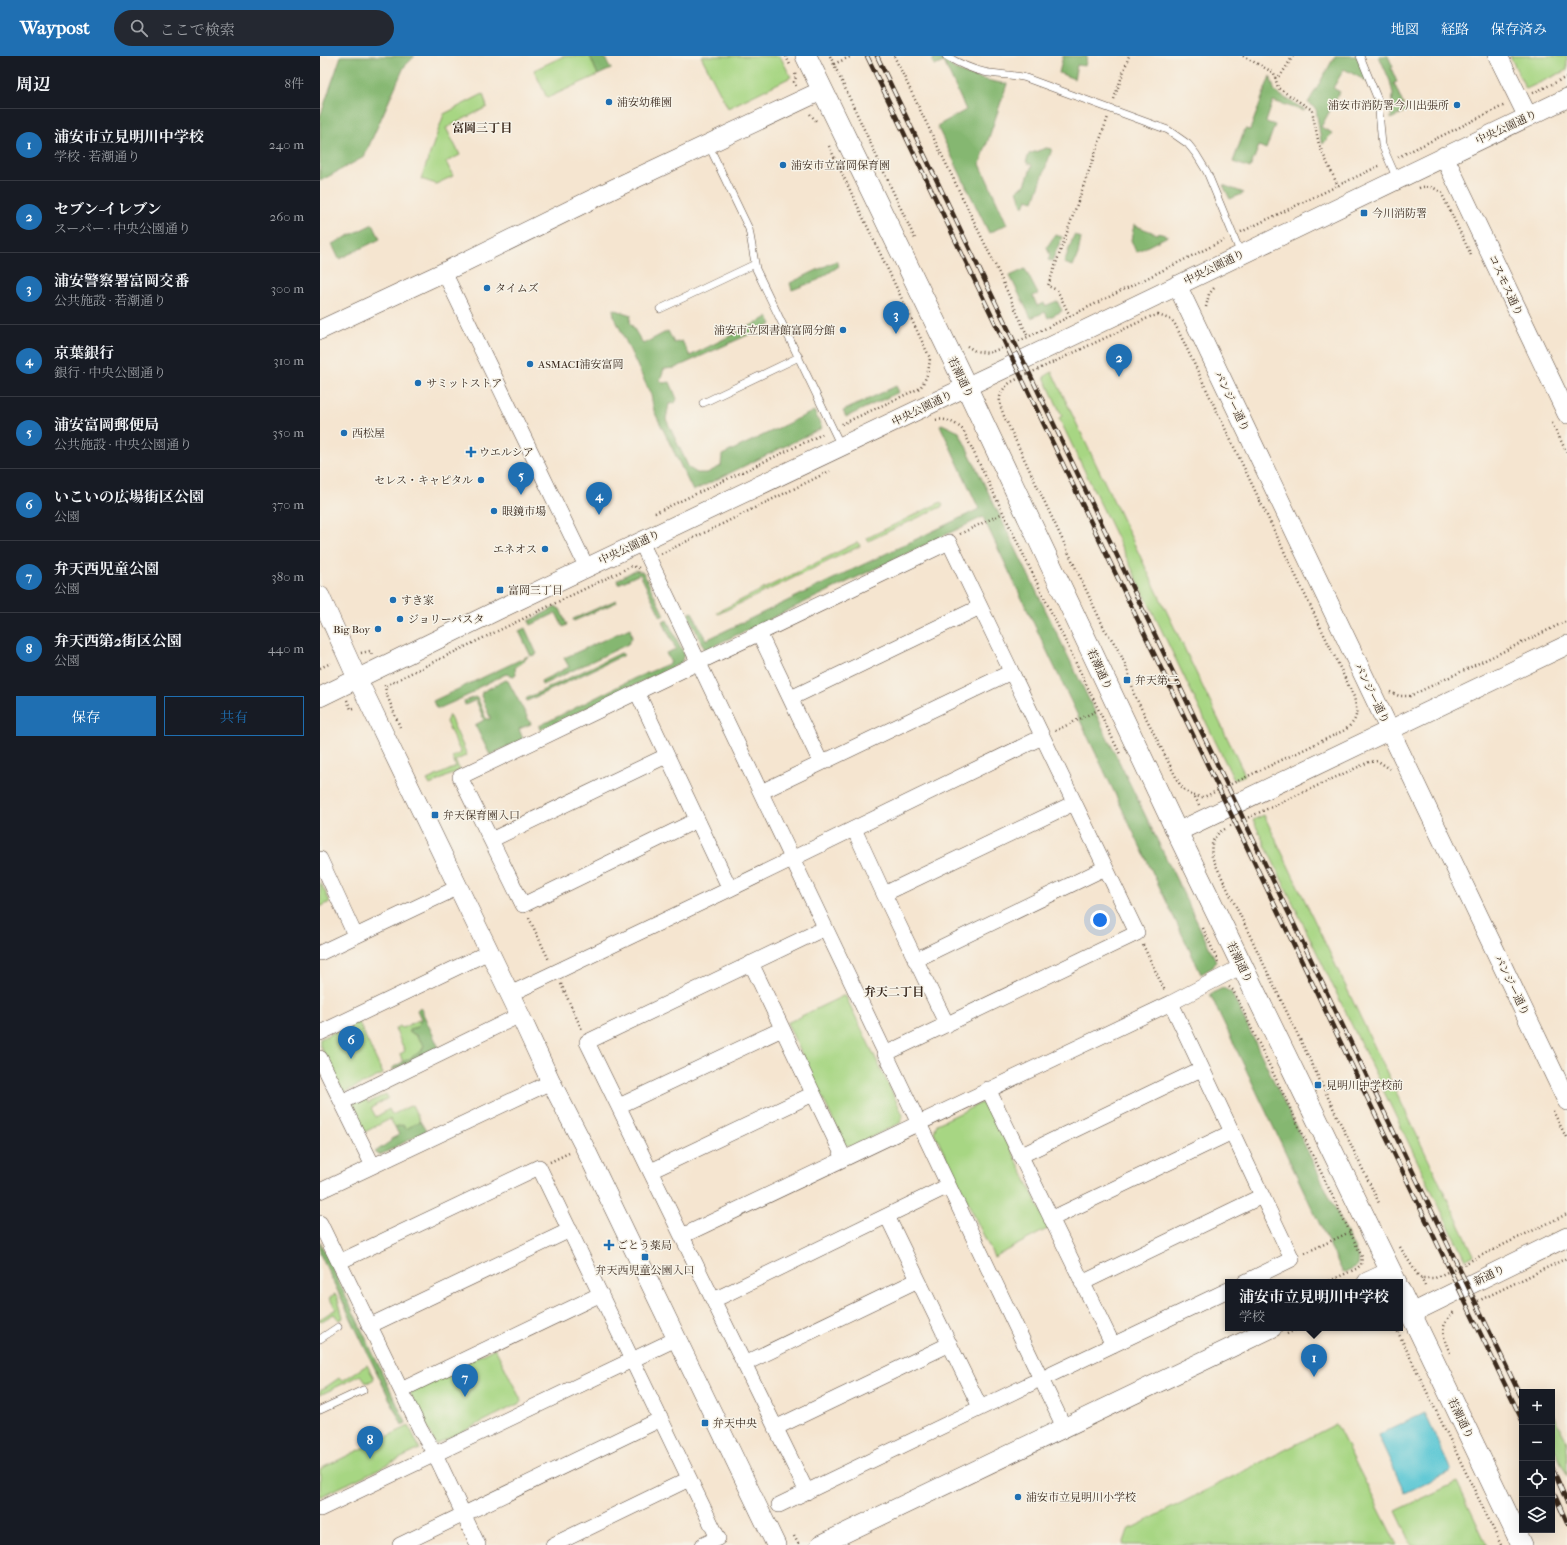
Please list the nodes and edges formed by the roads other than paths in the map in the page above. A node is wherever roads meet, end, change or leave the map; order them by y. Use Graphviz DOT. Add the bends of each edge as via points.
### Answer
graph roads {
  1 [pos="806,56"];
  2 [pos="946,56"];
  3 [pos="1360,56"];
  4 [pos="1498,56"];
  5 [pos="823,90"];
  6 [pos="1567,98"];
  7 [pos="1528,117"];
  8 [pos="708,144"];
  9 [pos="1444,156"];
  10 [pos="1397,180"];
  11 [pos="1241,254"];
  12 [pos="755,264"];
  13 [pos="444,272"];
  14 [pos="1177,285"];
  15 [pos="660,309"];
  16 [pos="320,330"];
  17 [pos="798,357"];
  18 [pos="966,386"];
  19 [pos="703,403"];
  20 [pos="1558,416"];
  21 [pos="841,446"];
  22 [pos="641,542"];
  23 [pos="586,568"];
  24 [pos="320,596"];
  25 [pos="980,607"];
  26 [pos="759,633"];
  27 [pos="1567,645"];
  28 [pos="698,662"];
  29 [pos="1011,672"];
  30 [pos="357,678"];
  31 [pos="637,692"];
  32 [pos="320,697"];
  33 [pos="791,698"];
  34 [pos="1389,729"];
  35 [pos="1042,737"];
  36 [pos="666,756"];
  37 [pos="822,763"];
  38 [pos="761,792"];
  39 [pos="1074,803"];
  40 [pos="697,820"];
  41 [pos="854,829"];
  42 [pos="1177,832"];
  43 [pos="491,840"];
  44 [pos="320,859"];
  45 [pos="792,859"];
  46 [pos="1105,868"];
  47 [pos="459,887"];
  48 [pos="730,889"];
  49 [pos="884,894"];
  50 [pos="825,928"];
  51 [pos="356,935"];
  52 [pos="489,952"];
  53 [pos="320,953"];
  54 [pos="915,960"];
  55 [pos="751,963"];
  56 [pos="1242,966"];
  57 [pos="510,994"];
  58 [pos="1169,999"];
  59 [pos="520,1015"];
  60 [pos="947,1024"];
  61 [pos="782,1029"];
  62 [pos="320,1033"];
  63 [pos="885,1054"];
  64 [pos="320,1058"];
  65 [pos="1201,1069"];
  66 [pos="551,1082"];
  67 [pos="988,1089"];
  68 [pos="813,1094"];
  69 [pos="342,1102"];
  70 [pos="1558,1102"];
  71 [pos="619,1106"];
  72 [pos="919,1124"];
  73 [pos="1232,1132"];
  74 [pos="1020,1156"];
  75 [pos="844,1158"];
  76 [pos="373,1166"];
  77 [pos="651,1171"];
  78 [pos="948,1186"];
  79 [pos="320,1191"];
  80 [pos="1262,1196"];
  81 [pos="887,1216"];
  82 [pos="1051,1219"];
  83 [pos="320,1223"];
  84 [pos="570,1230"];
  85 [pos="682,1236"];
  86 [pos="1567,1237"];
  87 [pos="339,1262"];
  88 [pos="1393,1276"];
  89 [pos="1251,1279"];
  90 [pos="1380,1279"];
  91 [pos="918,1280"];
  92 [pos="1082,1283"];
  93 [pos="1225,1291"];
  94 [pos="601,1294"];
  95 [pos="714,1300"];
  96 [pos="1403,1321"];
  97 [pos="369,1326"];
  98 [pos="338,1327"];
  99 [pos="1266,1331"];
  100 [pos="320,1338"];
  101 [pos="678,1338"];
  102 [pos="950,1344"];
  103 [pos="1113,1345"];
  104 [pos="632,1360"];
  105 [pos="744,1364"];
  106 [pos="1052,1374"];
  107 [pos="1032,1383"];
  108 [pos="363,1390"];
  109 [pos="401,1390"];
  110 [pos="980,1408"];
  111 [pos="320,1410"];
  112 [pos="661,1419"];
  113 [pos="1064,1427"];
  114 [pos="775,1428"];
  115 [pos="435,1454"];
  116 [pos="689,1479"];
  117 [pos="807,1492"];
  118 [pos="779,1505"];
  119 [pos="320,1509"];
  120 [pos="463,1514"];
  121 [pos="783,1539"];
  122 [pos="400,1545"];
  123 [pos="478,1545"];
  124 [pos="552,1545"];
  125 [pos="703,1545"];
  126 [pos="820,1545"];
  127 [pos="1522,1545"];
  1 -- 5 [label="main road, 若潮通り"];
  2 -- 11 [label="lane" via="972,69 1016,75 1168,130 1188,144 1207,172"];
  3 -- 10 [label="lane" via="1378,100 1382,145"];
  4 -- 7 [label="street"];
  5 -- 8 [label="street"];
  5 -- 18 [label="main road, 若潮通り"];
  6 -- 7 [label="street, 中央公園通り"];
  7 -- 9 [label="street, 中央公園通り"];
  8 -- 12 [label="lane" via="749,228"];
  8 -- 13 [label="street"];
  9 -- 10 [label="street, 中央公園通り"];
  9 -- 20 [label="street, コスモス通り"];
  10 -- 11 [label="street, 中央公園通り"];
  11 -- 14 [label="street, 中央公園通り"];
  12 -- 15 [label="lane"];
  12 -- 17 [label="lane"];
  13 -- 16 [label="street"];
  13 -- 23 [label="street"];
  14 -- 18 [label="street, 中央公園通り"];
  14 -- 34 [label="street, パンジー通り"];
  17 -- 19 [label="lane"];
  17 -- 21 [label="lane"];
  18 -- 21 [label="street, 中央公園通り"];
  18 -- 42 [label="main road, 若潮通り"];
  21 -- 22 [label="street, 中央公園通り"];
  22 -- 23 [label="street, 中央公園通り"];
  22 -- 28 [label="street"];
  23 -- 30 [label="street, 中央公園通り"];
  24 -- 30 [label="street"];
  25 -- 26 [label="street" via="949,542"];
  25 -- 29 [label="street"];
  25 -- 33 [label="street"];
  26 -- 28 [label="street"];
  26 -- 33 [label="street"];
  27 -- 34 [label="street"];
  28 -- 31 [label="street"];
  28 -- 38 [label="street"];
  29 -- 35 [label="street"];
  29 -- 37 [label="street"];
  30 -- 32 [label="street, 中央公園通り"];
  30 -- 47 [label="street"];
  31 -- 36 [label="street"];
  31 -- 43 [label="street" via="460,777"];
  33 -- 37 [label="street"];
  34 -- 42 [label="street"];
  34 -- 70 [label="street, パンジー通り"];
  35 -- 39 [label="street"];
  35 -- 41 [label="street"];
  36 -- 40 [label="street"];
  36 -- 43 [label="street"];
  37 -- 38 [label="street"];
  38 -- 45 [label="street"];
  39 -- 46 [label="street"];
  39 -- 49 [label="street"];
  40 -- 43 [label="street" via="523,905"];
  40 -- 48 [label="street"];
  41 -- 45 [label="street"];
  41 -- 49 [label="street"];
  42 -- 56 [label="main road, 若潮通り"];
  44 -- 51 [label="street"];
  45 -- 48 [label="street"];
  45 -- 50 [label="street"];
  46 -- 54 [label="street"];
  46 -- 60 [label="street" via="1137,933"];
  47 -- 51 [label="street"];
  47 -- 52 [label="street"];
  48 -- 57 [label="street" via="557,976"];
  49 -- 54 [label="street"];
  50 -- 55 [label="street"];
  50 -- 63 [label="street"];
  51 -- 53 [label="street"];
  52 -- 57 [label="street"];
  52 -- 62 [label="street"];
  54 -- 60 [label="street"];
  55 -- 61 [label="street"];
  55 -- 71 [label="street" via="587,1042"];
  56 -- 58 [label="street"];
  56 -- 88 [label="main road, 若潮通り"];
  57 -- 59 [label="street"];
  58 -- 65 [label="street"];
  58 -- 67 [label="street"];
  59 -- 66 [label="street"];
  59 -- 69 [label="street"];
  60 -- 63 [label="street"];
  61 -- 68 [label="street"];
  61 -- 71 [label="street"];
  63 -- 72 [label="street"];
  64 -- 69 [label="street"];
  65 -- 73 [label="street"];
  65 -- 74 [label="street"];
  66 -- 76 [label="street"];
  66 -- 101 [label="street"];
  67 -- 72 [label="street"];
  67 -- 74 [label="street"];
  68 -- 75 [label="street"];
  68 -- 77 [label="street"];
  69 -- 76 [label="street"];
  71 -- 77 [label="street"];
  72 -- 75 [label="street"];
  72 -- 78 [label="street"];
  73 -- 80 [label="street"];
  73 -- 82 [label="street"];
  74 -- 82 [label="street"];
  75 -- 85 [label="street"];
  76 -- 79 [label="street"];
  77 -- 85 [label="street"];
  78 -- 81 [label="street"];
  78 -- 113 [label="street"];
  80 -- 89 [label="street" via="1292,1259"];
  80 -- 92 [label="street"];
  81 -- 91 [label="street"];
  81 -- 95 [label="street"];
  82 -- 92 [label="street"];
  83 -- 87 [label="street"];
  84 -- 87 [label="street" via="539,1167"];
  84 -- 94 [label="street"];
  84 -- 97 [label="street"];
  85 -- 95 [label="street"];
  86 -- 96 [label="street, 新通り"];
  87 -- 97 [label="street"];
  88 -- 90 [label="street"];
  91 -- 102 [label="street"];
  91 -- 105 [label="street"];
  92 -- 103 [label="street"];
  93 -- 103 [label="street"];
  94 -- 104 [label="street"];
  94 -- 109 [label="street"];
  95 -- 105 [label="street"];
  96 -- 127 [label="main road, 若潮通り"];
  97 -- 109 [label="street"];
  98 -- 100 [label="lane"];
  99 -- 113 [label="street"];
  101 -- 104 [label="street"];
  101 -- 121 [label="street"];
  102 -- 110 [label="street"];
  102 -- 114 [label="street"];
  103 -- 106 [label="street"];
  104 -- 112 [label="street"];
  104 -- 115 [label="street"];
  105 -- 114 [label="street"];
  107 -- 110 [label="street"];
  108 -- 111 [label="lane"];
  109 -- 115 [label="street"];
  110 -- 117 [label="street"];
  112 -- 116 [label="street"];
  112 -- 120 [label="street"];
  113 -- 126 [label="street"];
  114 -- 117 [label="street"];
  115 -- 119 [label="street"];
  115 -- 120 [label="street"];
  116 -- 124 [label="street"];
  116 -- 125 [label="street" via="718,1538"];
  117 -- 118 [label="street"];
  120 -- 122 [label="street"];
  120 -- 123 [label="street"];
}
